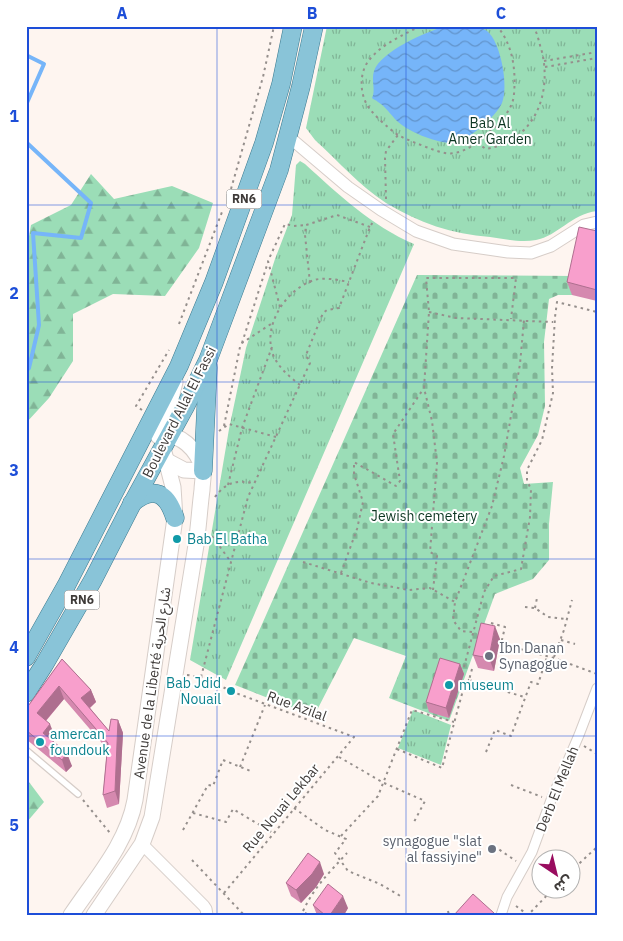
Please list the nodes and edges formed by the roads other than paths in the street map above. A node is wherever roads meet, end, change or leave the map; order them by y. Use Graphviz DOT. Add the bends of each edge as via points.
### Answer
graph roads {
  1 [pos="293,26"];
  2 [pos="314,26"];
  3 [pos="289,137"];
  4 [pos="597,222"];
  5 [pos="208,360"];
  6 [pos="179,366"];
  7 [pos="166,445"];
  8 [pos="137,446"];
  9 [pos="204,471"];
  10 [pos="132,504"];
  11 [pos="175,518"];
  12 [pos="26,657"];
  13 [pos="597,688"];
  14 [pos="26,693"];
  15 [pos="26,750"];
  16 [pos="78,794"];
  17 [pos="142,844"];
  18 [pos="71,915"];
  19 [pos="94,915"];
  20 [pos="207,915"];
  21 [pos="501,915"];
  1 -- 6 [label="main road, Boulevard Allal El Fassi / RN6" via="264,143 214,282"];
  2 -- 3 [label="main road, Boulevard Allal El Fassi / RN6"];
  3 -- 4 [label="street" via="381,210 416,231 453,244 531,253 551,246 584,225"];
  3 -- 5 [label="main road, Boulevard Allal El Fassi / RN6"];
  5 -- 7 [label="main road, Boulevard Allal El Fassi / RN6"];
  5 -- 9 [label="main road"];
  6 -- 7 [label="main road, Avenue de la Liberté شارع الحرية"];
  6 -- 8 [label="main road, Boulevard Allal El Fassi / RN6"];
  7 -- 8 [label="main road" via="149,439"];
  7 -- 9 [label="main road" via="184,470"];
  7 -- 9 [label="main road" via="187,443"];
  7 -- 10 [label="main road, Boulevard Allal El Fassi / RN6"];
  7 -- 11 [label="main road, Avenue de la Liberté شارع الحرية"];
  8 -- 12 [label="main road, RN6"];
  9 -- 17 [label="main road, Avenue de la Liberté شارع الحرية" via="201,538 154,809"];
  10 -- 11 [label="main road" via="148,494 160,494 168,501"];
  10 -- 14 [label="main road, Boulevard Allal El Fassi / RN6" via="93,580"];
  11 -- 18 [label="main road, Avenue de la Liberté شارع الحرية" via="132,817 123,838"];
  13 -- 21 [label="street, Derb El Mellah" via="532,852 507,897"];
  15 -- 16 [label="lane"];
  17 -- 19 [label="main road, Avenue de la Liberté شارع الحرية"];
  17 -- 20 [label="street" via="204,906"];
}
